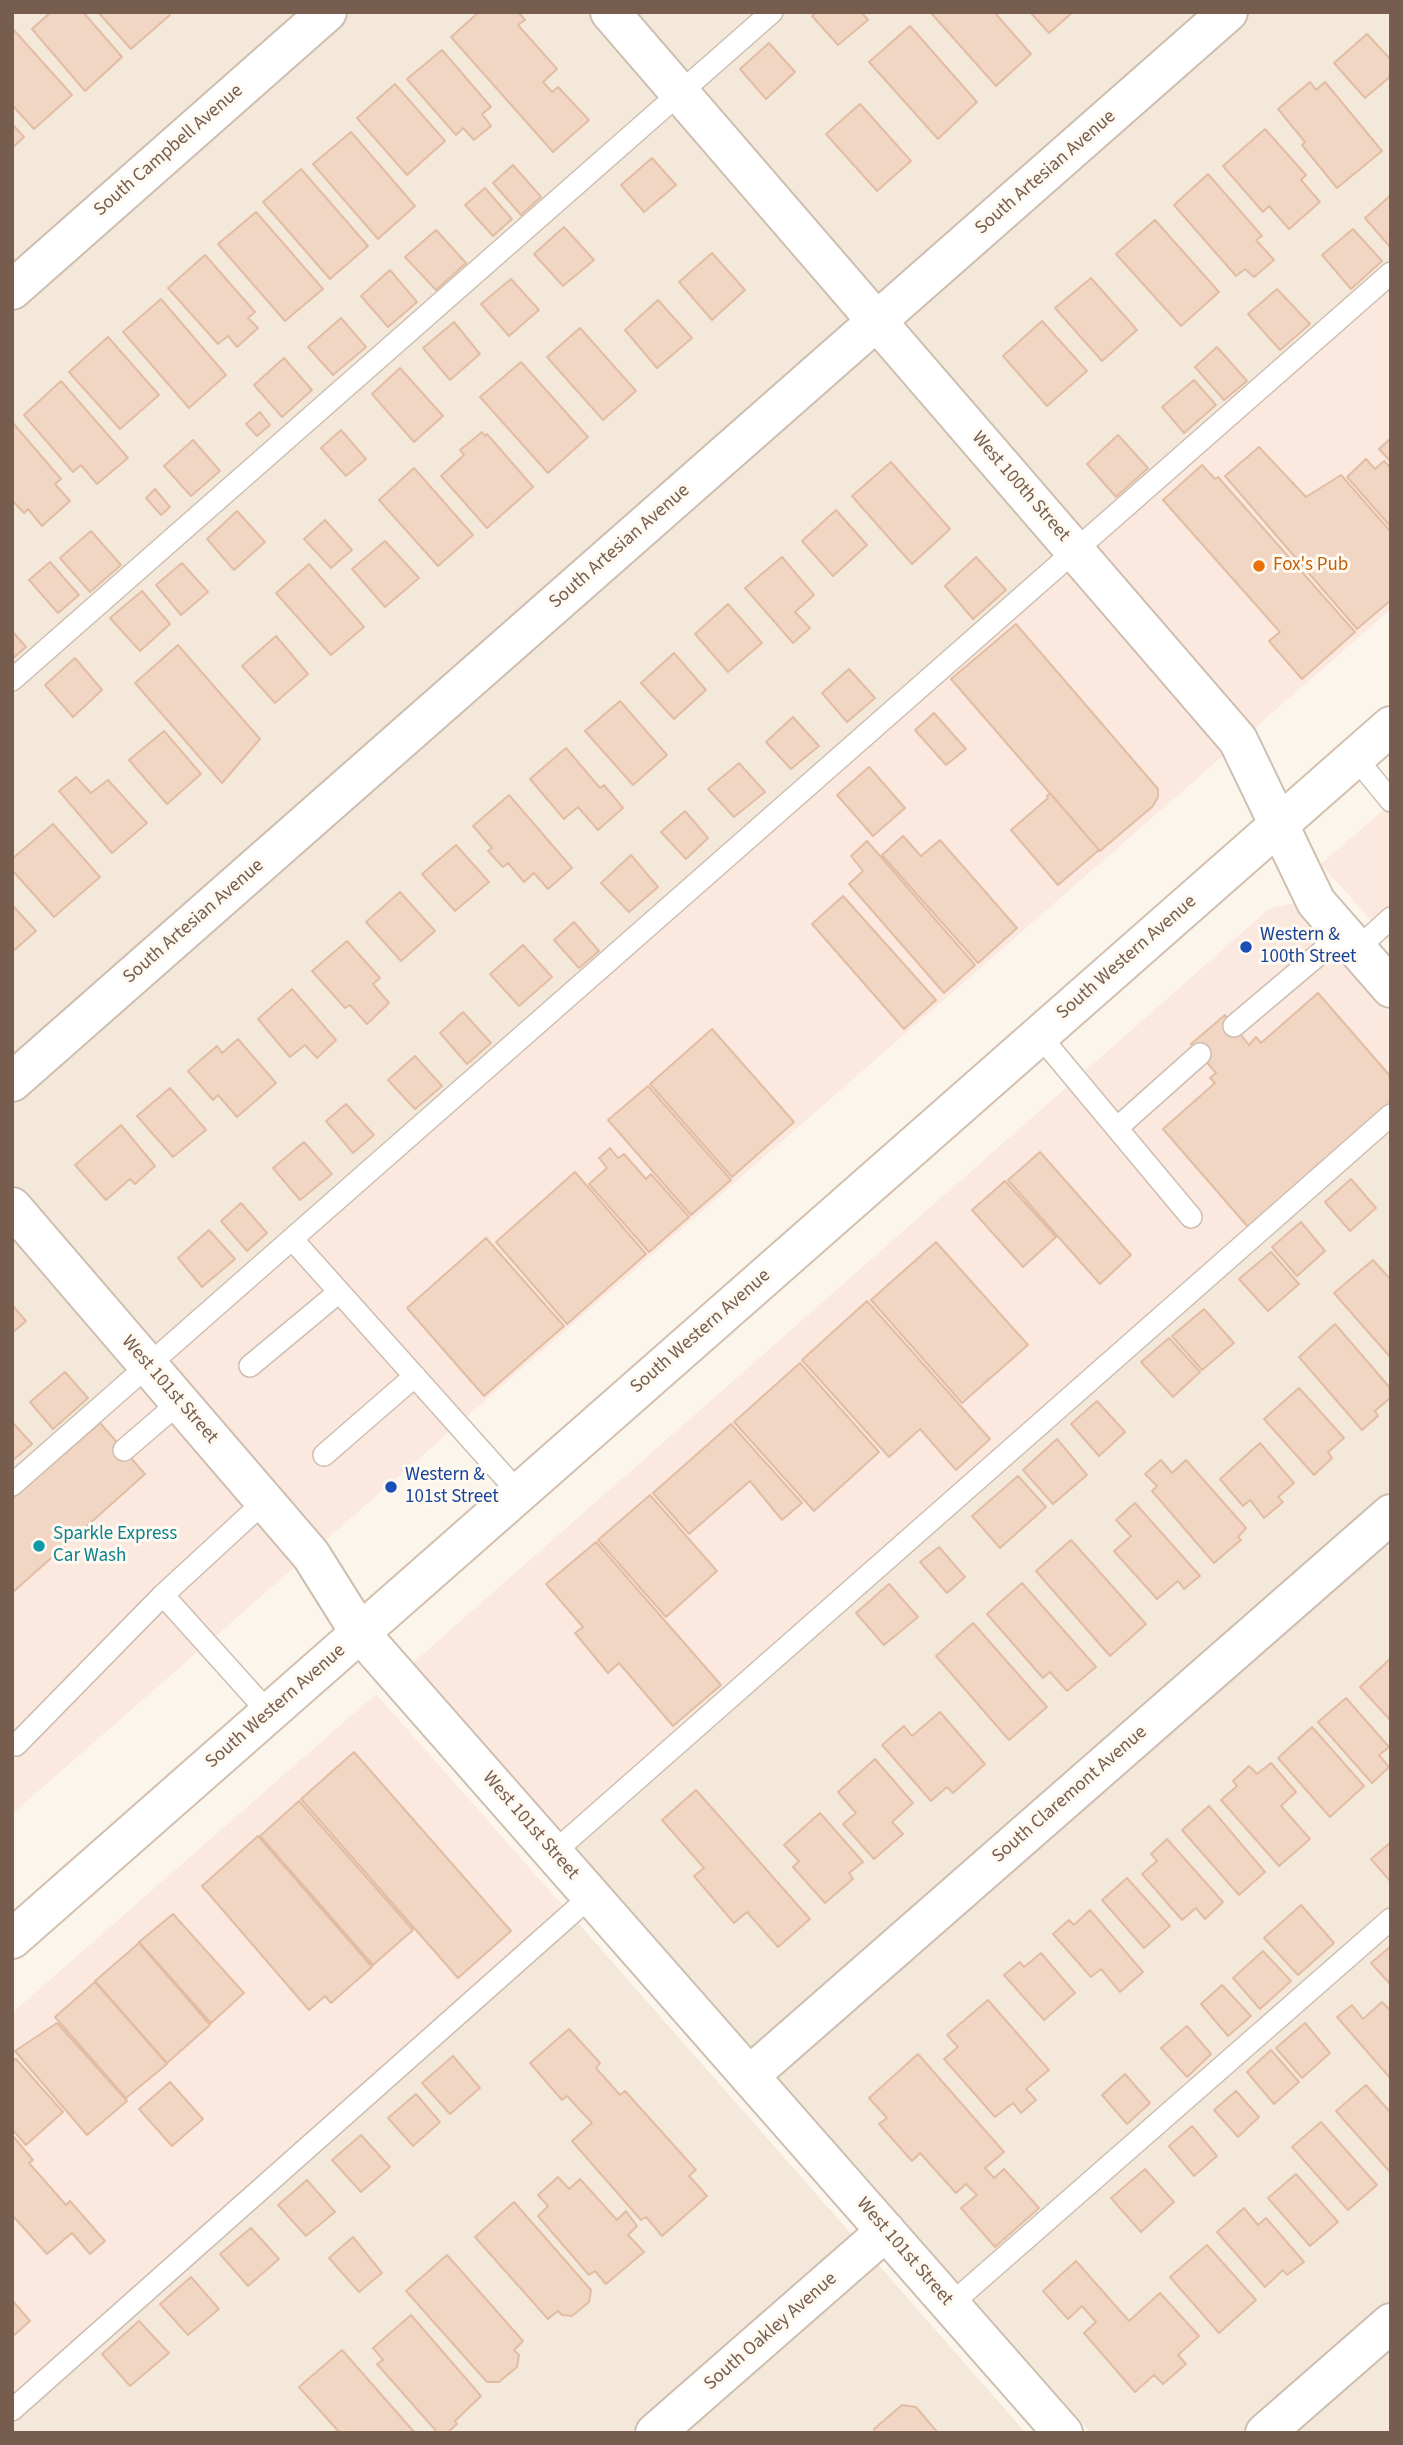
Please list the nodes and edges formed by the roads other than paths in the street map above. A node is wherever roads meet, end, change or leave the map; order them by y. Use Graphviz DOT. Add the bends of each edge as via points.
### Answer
graph roads {
  1 [pos="327,12"];
  2 [pos="610,12"];
  3 [pos="772,12"];
  4 [pos="1228,12"];
  5 [pos="680,94"];
  6 [pos="1391,273"];
  7 [pos="12,290"];
  8 [pos="876,322"];
  9 [pos="1076,551"];
  10 [pos="12,680"];
  11 [pos="1391,726"];
  12 [pos="1355,757"];
  13 [pos="1391,801"];
  14 [pos="1278,826"];
  15 [pos="1391,918"];
  16 [pos="1350,942"];
  17 [pos="1391,988"];
  18 [pos="1234,1026"];
  19 [pos="1039,1035"];
  20 [pos="1200,1054"];
  21 [pos="12,1082"];
  22 [pos="1391,1115"];
  23 [pos="1117,1128"];
  24 [pos="12,1207"];
  25 [pos="1191,1217"];
  26 [pos="292,1239"];
  27 [pos="339,1292"];
  28 [pos="148,1366"];
  29 [pos="250,1366"];
  30 [pos="415,1376"];
  31 [pos="180,1402"];
  32 [pos="124,1450"];
  33 [pos="324,1455"];
  34 [pos="12,1485"];
  35 [pos="519,1493"];
  36 [pos="265,1501"];
  37 [pos="1391,1514"];
  38 [pos="163,1595"];
  39 [pos="360,1633"];
  40 [pos="269,1713"];
  41 [pos="16,1745"];
  42 [pos="553,1853"];
  43 [pos="591,1896"];
  44 [pos="1391,1919"];
  45 [pos="12,1938"];
  46 [pos="749,2076"];
  47 [pos="886,2231"];
  48 [pos="950,2305"];
  49 [pos="1391,2323"];
  50 [pos="12,2410"];
  51 [pos="655,2433"];
  52 [pos="1063,2433"];
  53 [pos="1265,2433"];
  1 -- 7 [label="street, South Campbell Avenue"];
  2 -- 5 [label="street, West 100th Street"];
  3 -- 5 [label="lane"];
  4 -- 8 [label="street, South Artesian Avenue"];
  5 -- 8 [label="street, West 100th Street"];
  5 -- 10 [label="lane"];
  6 -- 9 [label="lane"];
  8 -- 9 [label="street, West 100th Street"];
  8 -- 21 [label="street, South Artesian Avenue"];
  9 -- 14 [label="street, West 100th Street" via="1238,740"];
  9 -- 26 [label="lane"];
  11 -- 12 [label="street, South Western Avenue"];
  12 -- 13 [label="lane"];
  12 -- 14 [label="street, South Western Avenue"];
  14 -- 16 [label="street, West 100th Street" via="1316,902"];
  14 -- 19 [label="street, South Western Avenue"];
  15 -- 16 [label="lane"];
  16 -- 17 [label="street, West 100th Street"];
  16 -- 18 [label="lane"];
  19 -- 23 [label="lane"];
  19 -- 35 [label="street, South Western Avenue"];
  20 -- 23 [label="lane"];
  22 -- 42 [label="lane"];
  23 -- 25 [label="lane"];
  24 -- 28 [label="street, West 101st Street"];
  26 -- 27 [label="lane"];
  26 -- 28 [label="lane"];
  27 -- 29 [label="lane"];
  27 -- 30 [label="lane"];
  28 -- 31 [label="street, West 101st Street"];
  28 -- 34 [label="lane"];
  30 -- 33 [label="lane"];
  30 -- 35 [label="lane"];
  31 -- 32 [label="lane"];
  31 -- 36 [label="street, West 101st Street"];
  35 -- 39 [label="street, South Western Avenue"];
  36 -- 38 [label="lane"];
  36 -- 39 [label="street, West 101st Street" via="311,1555"];
  37 -- 46 [label="street, South Claremont Avenue"];
  38 -- 40 [label="lane"];
  38 -- 41 [label="lane"];
  39 -- 40 [label="street, South Western Avenue"];
  39 -- 42 [label="street, West 101st Street"];
  40 -- 45 [label="street, South Western Avenue"];
  42 -- 43 [label="street, West 101st Street"];
  43 -- 46 [label="street, West 101st Street"];
  43 -- 50 [label="lane"];
  44 -- 48 [label="lane"];
  46 -- 47 [label="street, West 101st Street"];
  47 -- 48 [label="street, West 101st Street"];
  47 -- 51 [label="street, South Oakley Avenue"];
  48 -- 52 [label="street, West 101st Street"];
  49 -- 53 [label="street"];
}
